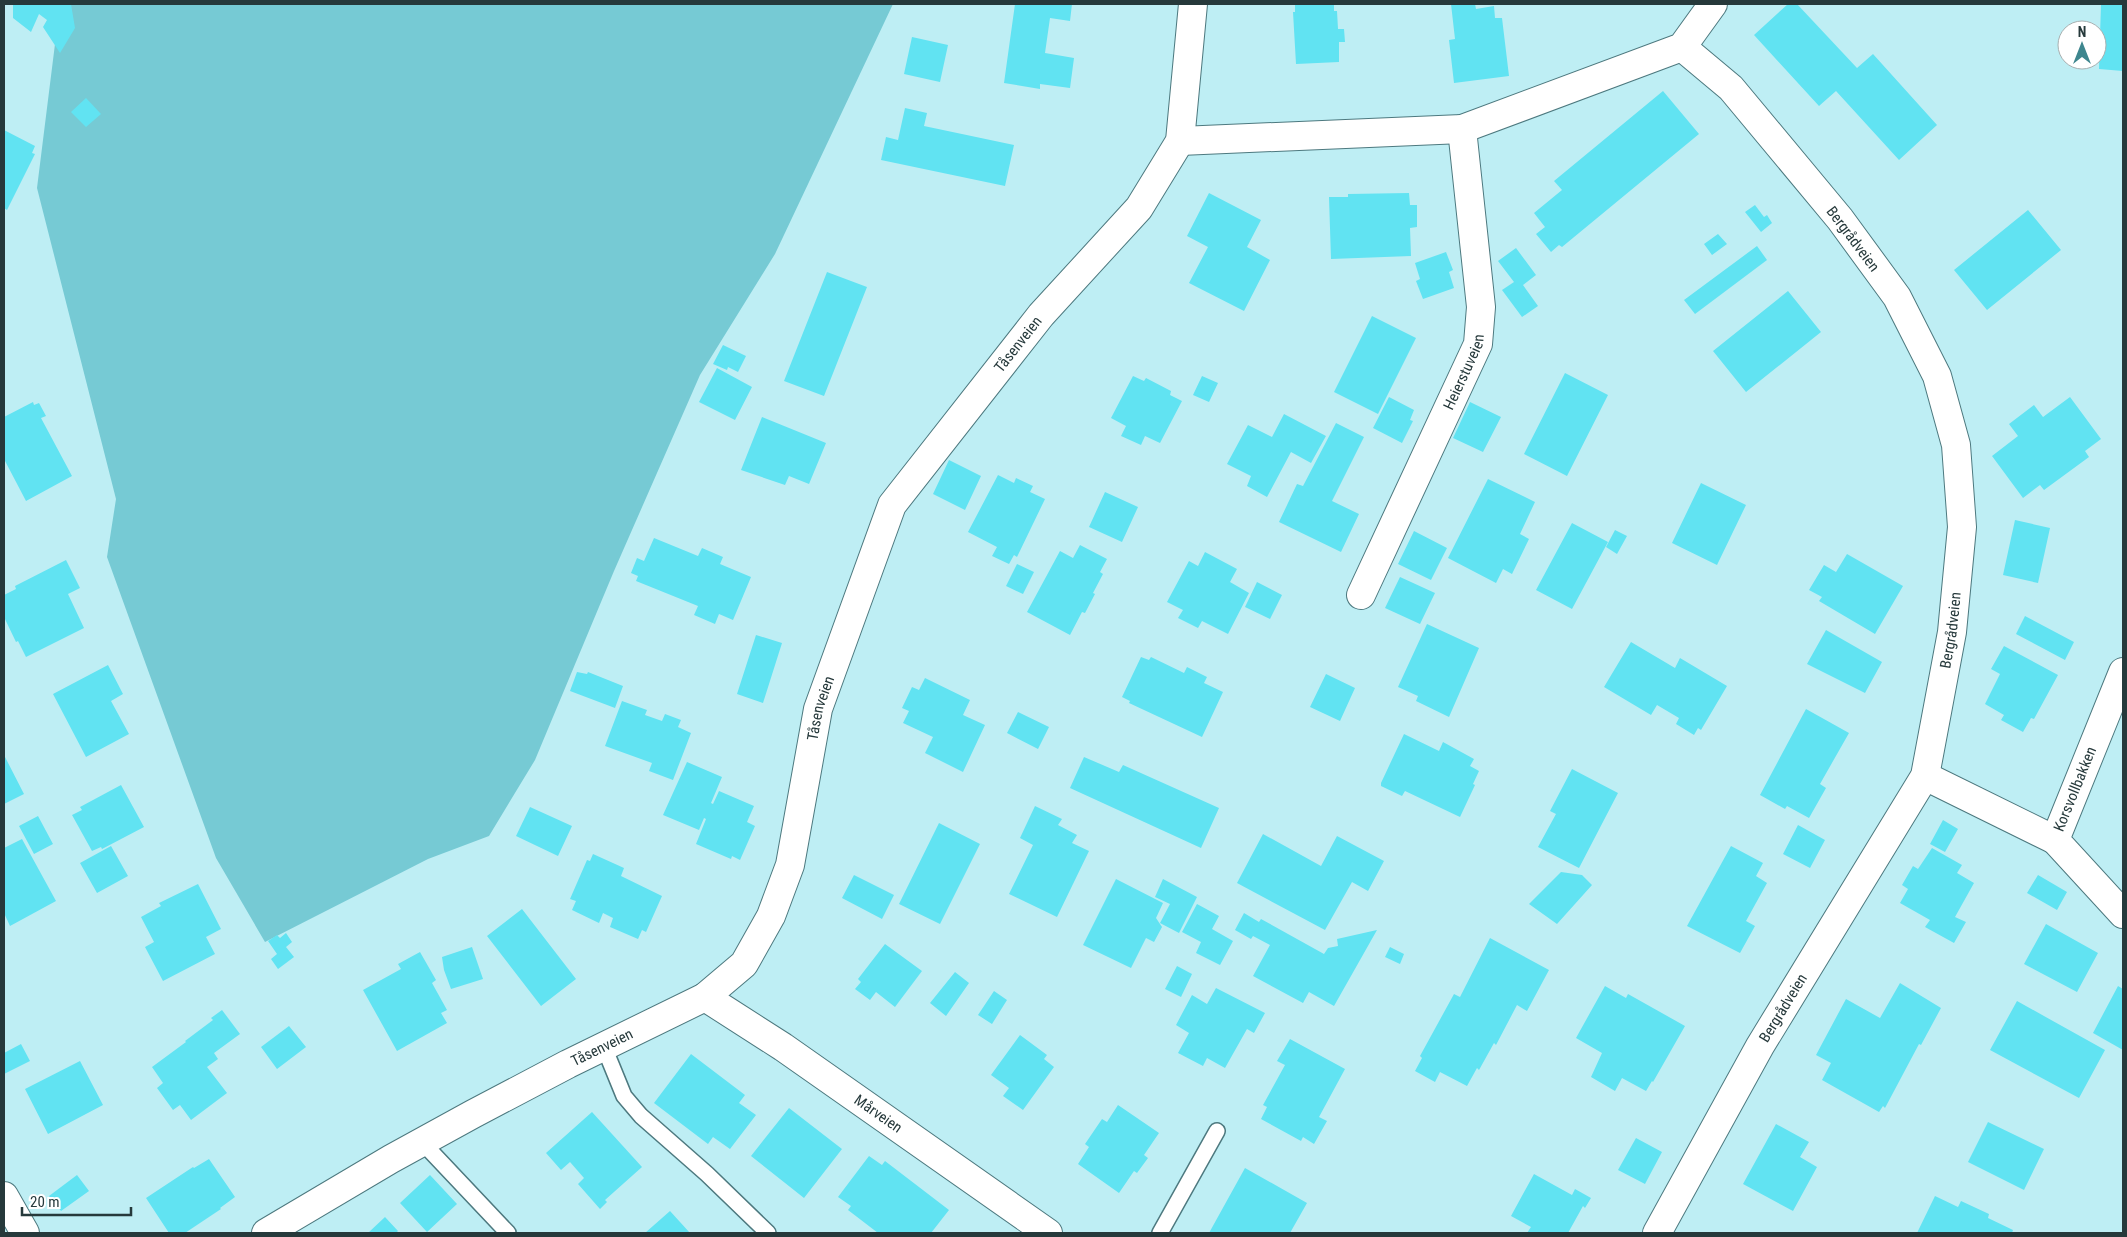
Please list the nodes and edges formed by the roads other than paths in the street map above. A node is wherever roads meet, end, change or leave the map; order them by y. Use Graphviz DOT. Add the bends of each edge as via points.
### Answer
graph roads {
  1 [pos="1193,4"];
  2 [pos="1713,4"];
  3 [pos="1682,47"];
  4 [pos="1462,129"];
  5 [pos="1180,141"];
  6 [pos="1361,595"];
  7 [pos="2123,672"];
  8 [pos="1925,776"];
  9 [pos="2055,840"];
  10 [pos="2123,914"];
  11 [pos="705,997"];
  12 [pos="604,1047"];
  13 [pos="1217,1131"];
  14 [pos="422,1142"];
  15 [pos="4,1196"];
  16 [pos="25,1233"];
  17 [pos="266,1233"];
  18 [pos="508,1233"];
  19 [pos="768,1233"];
  20 [pos="1048,1233"];
  21 [pos="1160,1233"];
  22 [pos="1657,1233"];
  1 -- 5 [label="street, Tåsenveien"];
  2 -- 3 [label="street"];
  3 -- 4 [label="street"];
  3 -- 8 [label="street, Bergrådveien" via="1731,88 1840,219 1896,298 1937,376 1956,444 1962,526 1952,632"];
  4 -- 5 [label="street"];
  4 -- 6 [label="street, Heierstuveien" via="1482,307 1478,344"];
  5 -- 11 [label="street, Tåsenveien" via="1139,208 1041,315 892,505 818,708 790,865 771,916 744,964"];
  7 -- 9 [label="street, Korsvollbakken"];
  8 -- 9 [label="street"];
  8 -- 22 [label="street, Bergrådveien" via="1760,1046"];
  9 -- 10 [label="street, Korsvollbakken"];
  11 -- 12 [label="street, Tåsenveien"];
  11 -- 20 [label="street, Mårveien" via="783,1047"];
  12 -- 14 [label="street, Tåsenveien"];
  12 -- 19 [label="lane" via="624,1096 641,1116"];
  13 -- 21 [label="lane"];
  14 -- 17 [label="street, Tåsenveien"];
  14 -- 18 [label="lane"];
  15 -- 16 [label="street"];
}
